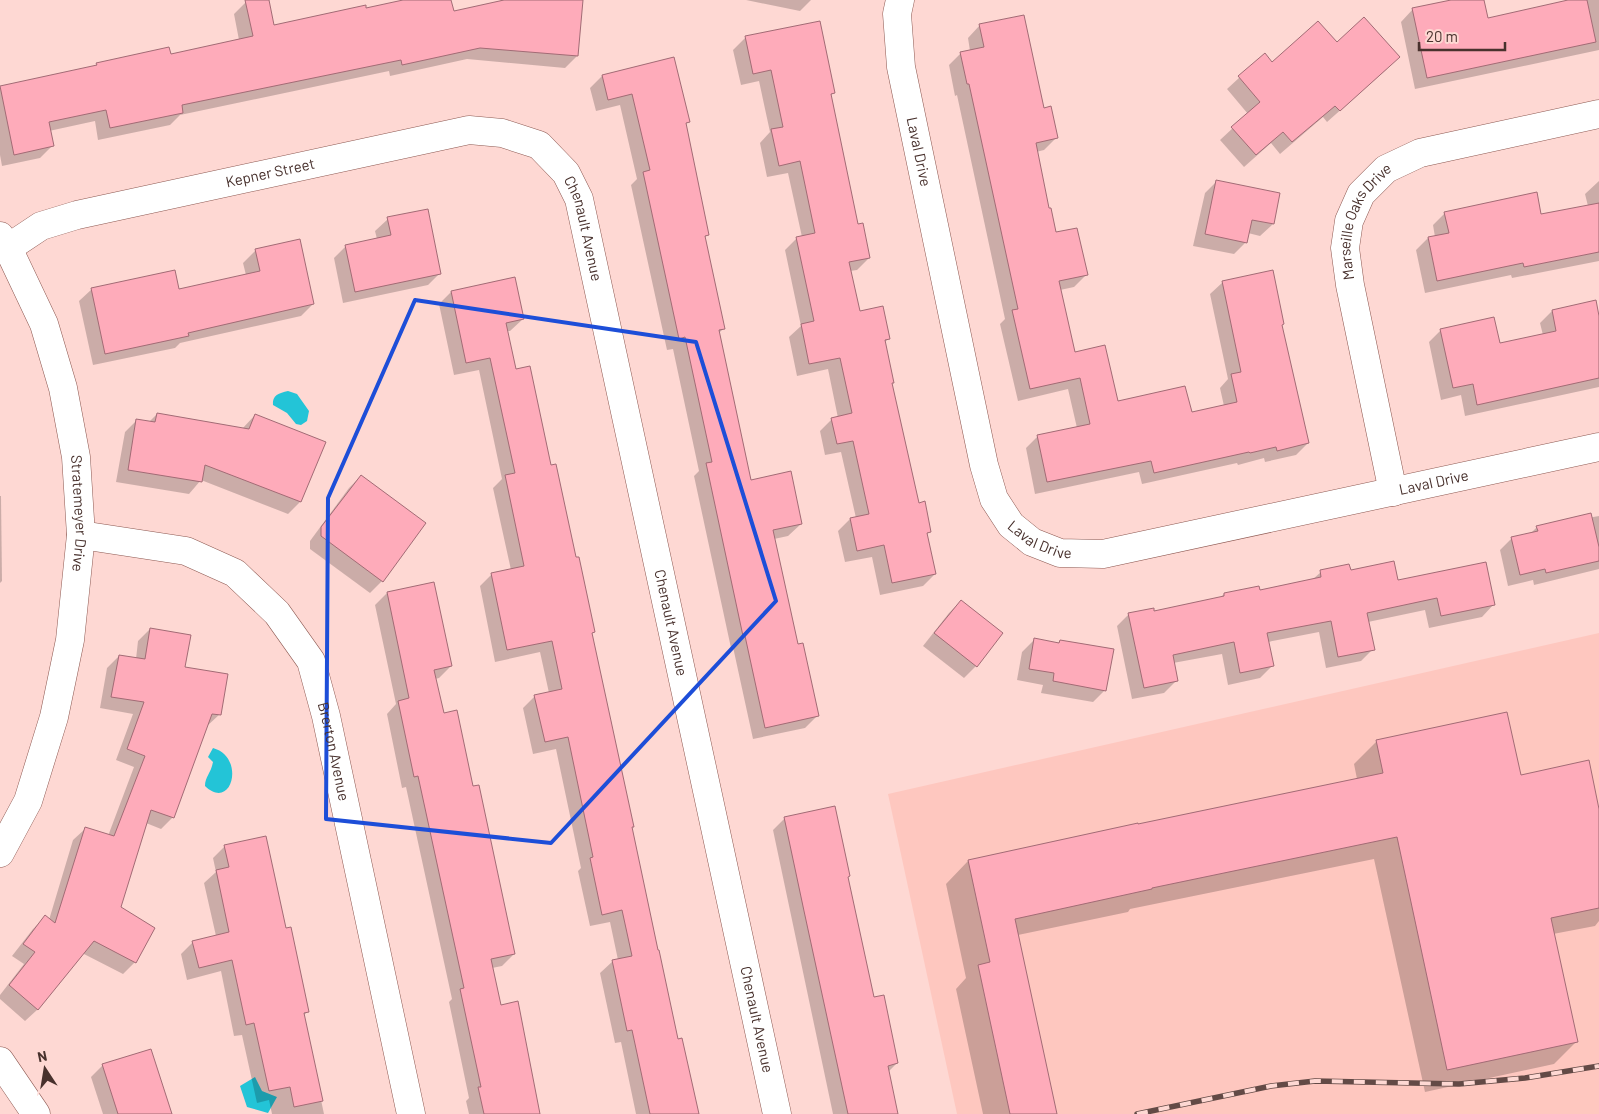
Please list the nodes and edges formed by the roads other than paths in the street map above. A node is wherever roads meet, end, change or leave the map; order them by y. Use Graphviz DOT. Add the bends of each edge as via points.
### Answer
graph roads {
  1 [pos="900,0"];
  2 [pos="1599,114"];
  3 [pos="539,145"];
  4 [pos="4,242"];
  5 [pos="1599,447"];
  6 [pos="1393,492"];
  7 [pos="81,535"];
  8 [pos="0,853"];
  9 [pos="0,1061"];
  10 [pos="36,1114"];
  11 [pos="411,1114"];
  12 [pos="777,1114"];
  1 -- 6 [label="street, Laval Drive" via="897,14 901,67 984,465 994,499 1011,524 1032,542 1060,553 1103,554"];
  2 -- 6 [label="street, Marseille Oaks Drive" via="1420,153 1386,169 1361,194 1349,221 1345,248"];
  3 -- 4 [label="street, Kepner Street" via="502,133 469,130 77,214"];
  3 -- 12 [label="street, Chenault Avenue" via="566,173 579,200"];
  4 -- 7 [label="street, Stratemeyer Drive" via="44,324 63,388 76,457"];
  5 -- 6 [label="street, Laval Drive"];
  7 -- 8 [label="street, Stratemeyer Drive" via="70,640 54,717 28,801"];
  7 -- 11 [label="street, Brerton Avenue" via="186,551 235,573 278,613 311,661 326,716"];
  9 -- 10 [label="street"];
}
